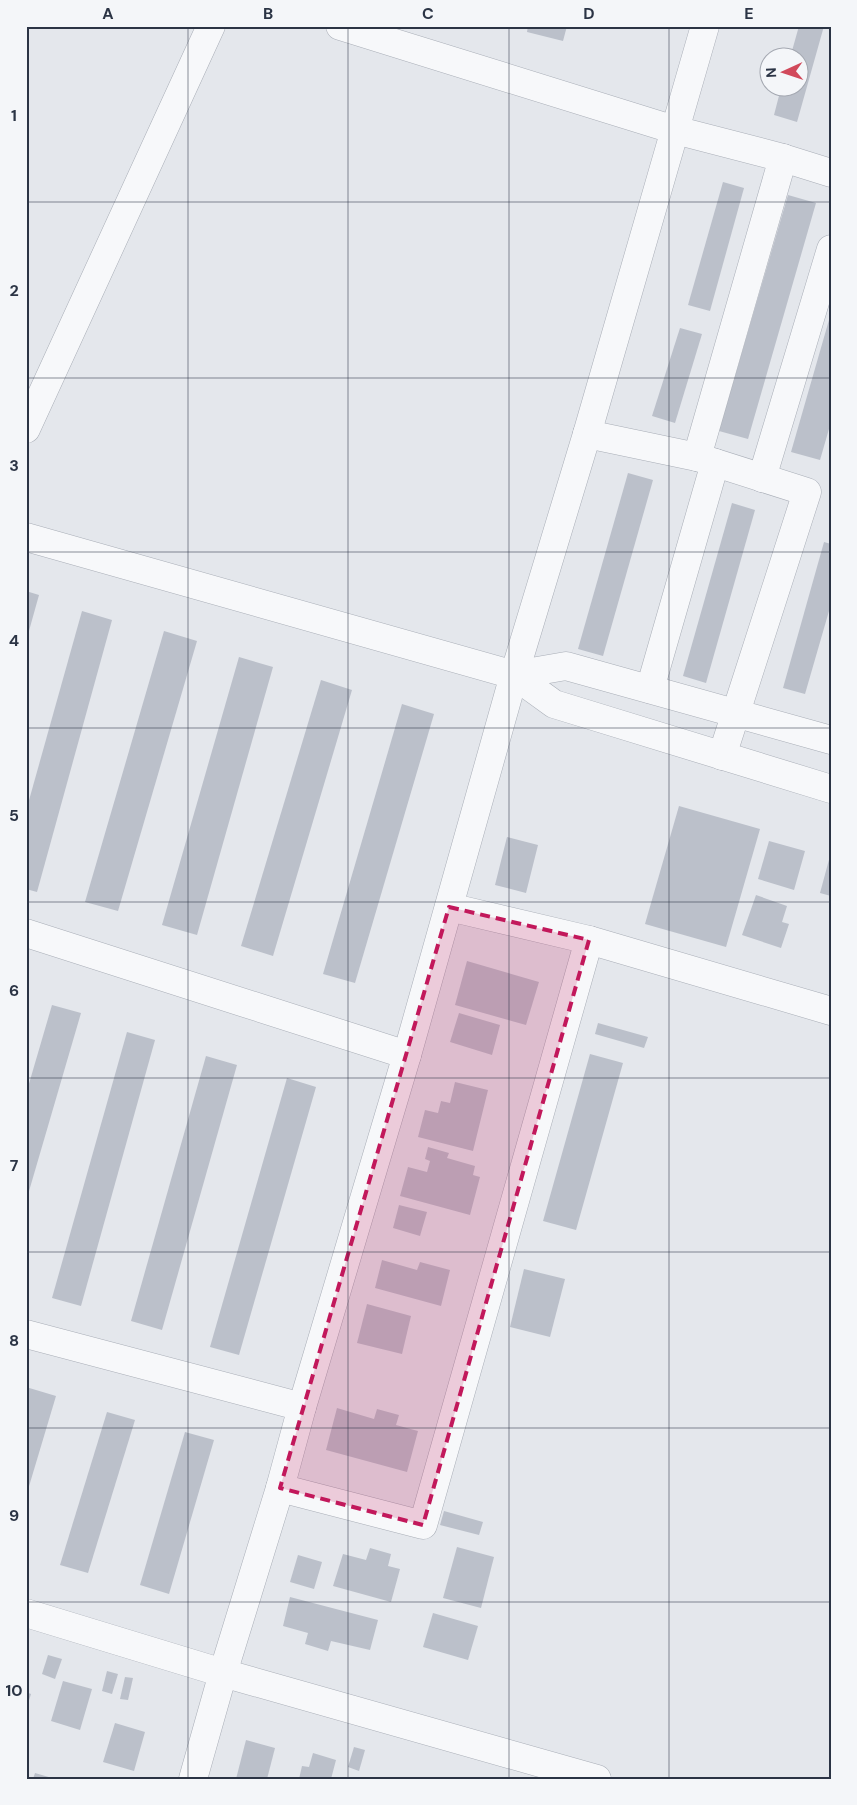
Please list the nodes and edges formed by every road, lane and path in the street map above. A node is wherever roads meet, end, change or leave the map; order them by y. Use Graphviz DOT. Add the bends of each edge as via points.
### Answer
graph roads {
  1 [pos="211,26"];
  2 [pos="340,26"];
  3 [pos="705,26"];
  4 [pos="675,130"];
  5 [pos="783,158"];
  6 [pos="830,169"];
  7 [pos="831,249"];
  8 [pos="26,429"];
  9 [pos="588,434"];
  10 [pos="706,460"];
  11 [pos="762,478"];
  12 [pos="26,537"];
  13 [pos="514,675"];
  14 [pos="650,690"];
  15 [pos="736,714"];
  16 [pos="831,740"];
  17 [pos="722,756"];
  18 [pos="831,789"];
  19 [pos="449,907"];
  20 [pos="26,933"];
  21 [pos="589,940"];
  22 [pos="831,1011"];
  23 [pos="407,1055"];
  24 [pos="26,1334"];
  25 [pos="302,1407"];
  26 [pos="280,1488"];
  27 [pos="26,1613"];
  28 [pos="223,1673"];
  29 [pos="193,1779"];
  30 [pos="596,1779"];
  1 -- 8 [label="street"];
  2 -- 4 [label="street"];
  3 -- 4 [label="street"];
  4 -- 5 [label="street"];
  4 -- 9 [label="street"];
  5 -- 6 [label="street"];
  5 -- 10 [label="street"];
  7 -- 11 [label="street"];
  9 -- 10 [label="street"];
  9 -- 13 [label="street"];
  10 -- 11 [label="street"];
  10 -- 14 [label="street"];
  11 -- 15 [label="street" via="807,492"];
  12 -- 13 [label="street"];
  13 -- 14 [label="street" via="566,666"];
  13 -- 17 [label="street" via="554,704"];
  13 -- 19 [label="street"];
  14 -- 15 [label="street"];
  15 -- 16 [label="street"];
  15 -- 17 [label="street"];
  17 -- 18 [label="street"];
  19 -- 21 [label="street"];
  19 -- 23 [label="street"];
  20 -- 23 [label="street"];
  21 -- 22 [label="street"];
  21 -- 26 [label="street" via="423,1525"];
  23 -- 25 [label="street"];
  24 -- 25 [label="street"];
  25 -- 26 [label="street"];
  26 -- 28 [label="street"];
  27 -- 28 [label="street"];
  28 -- 29 [label="street"];
  28 -- 30 [label="street"];
}
